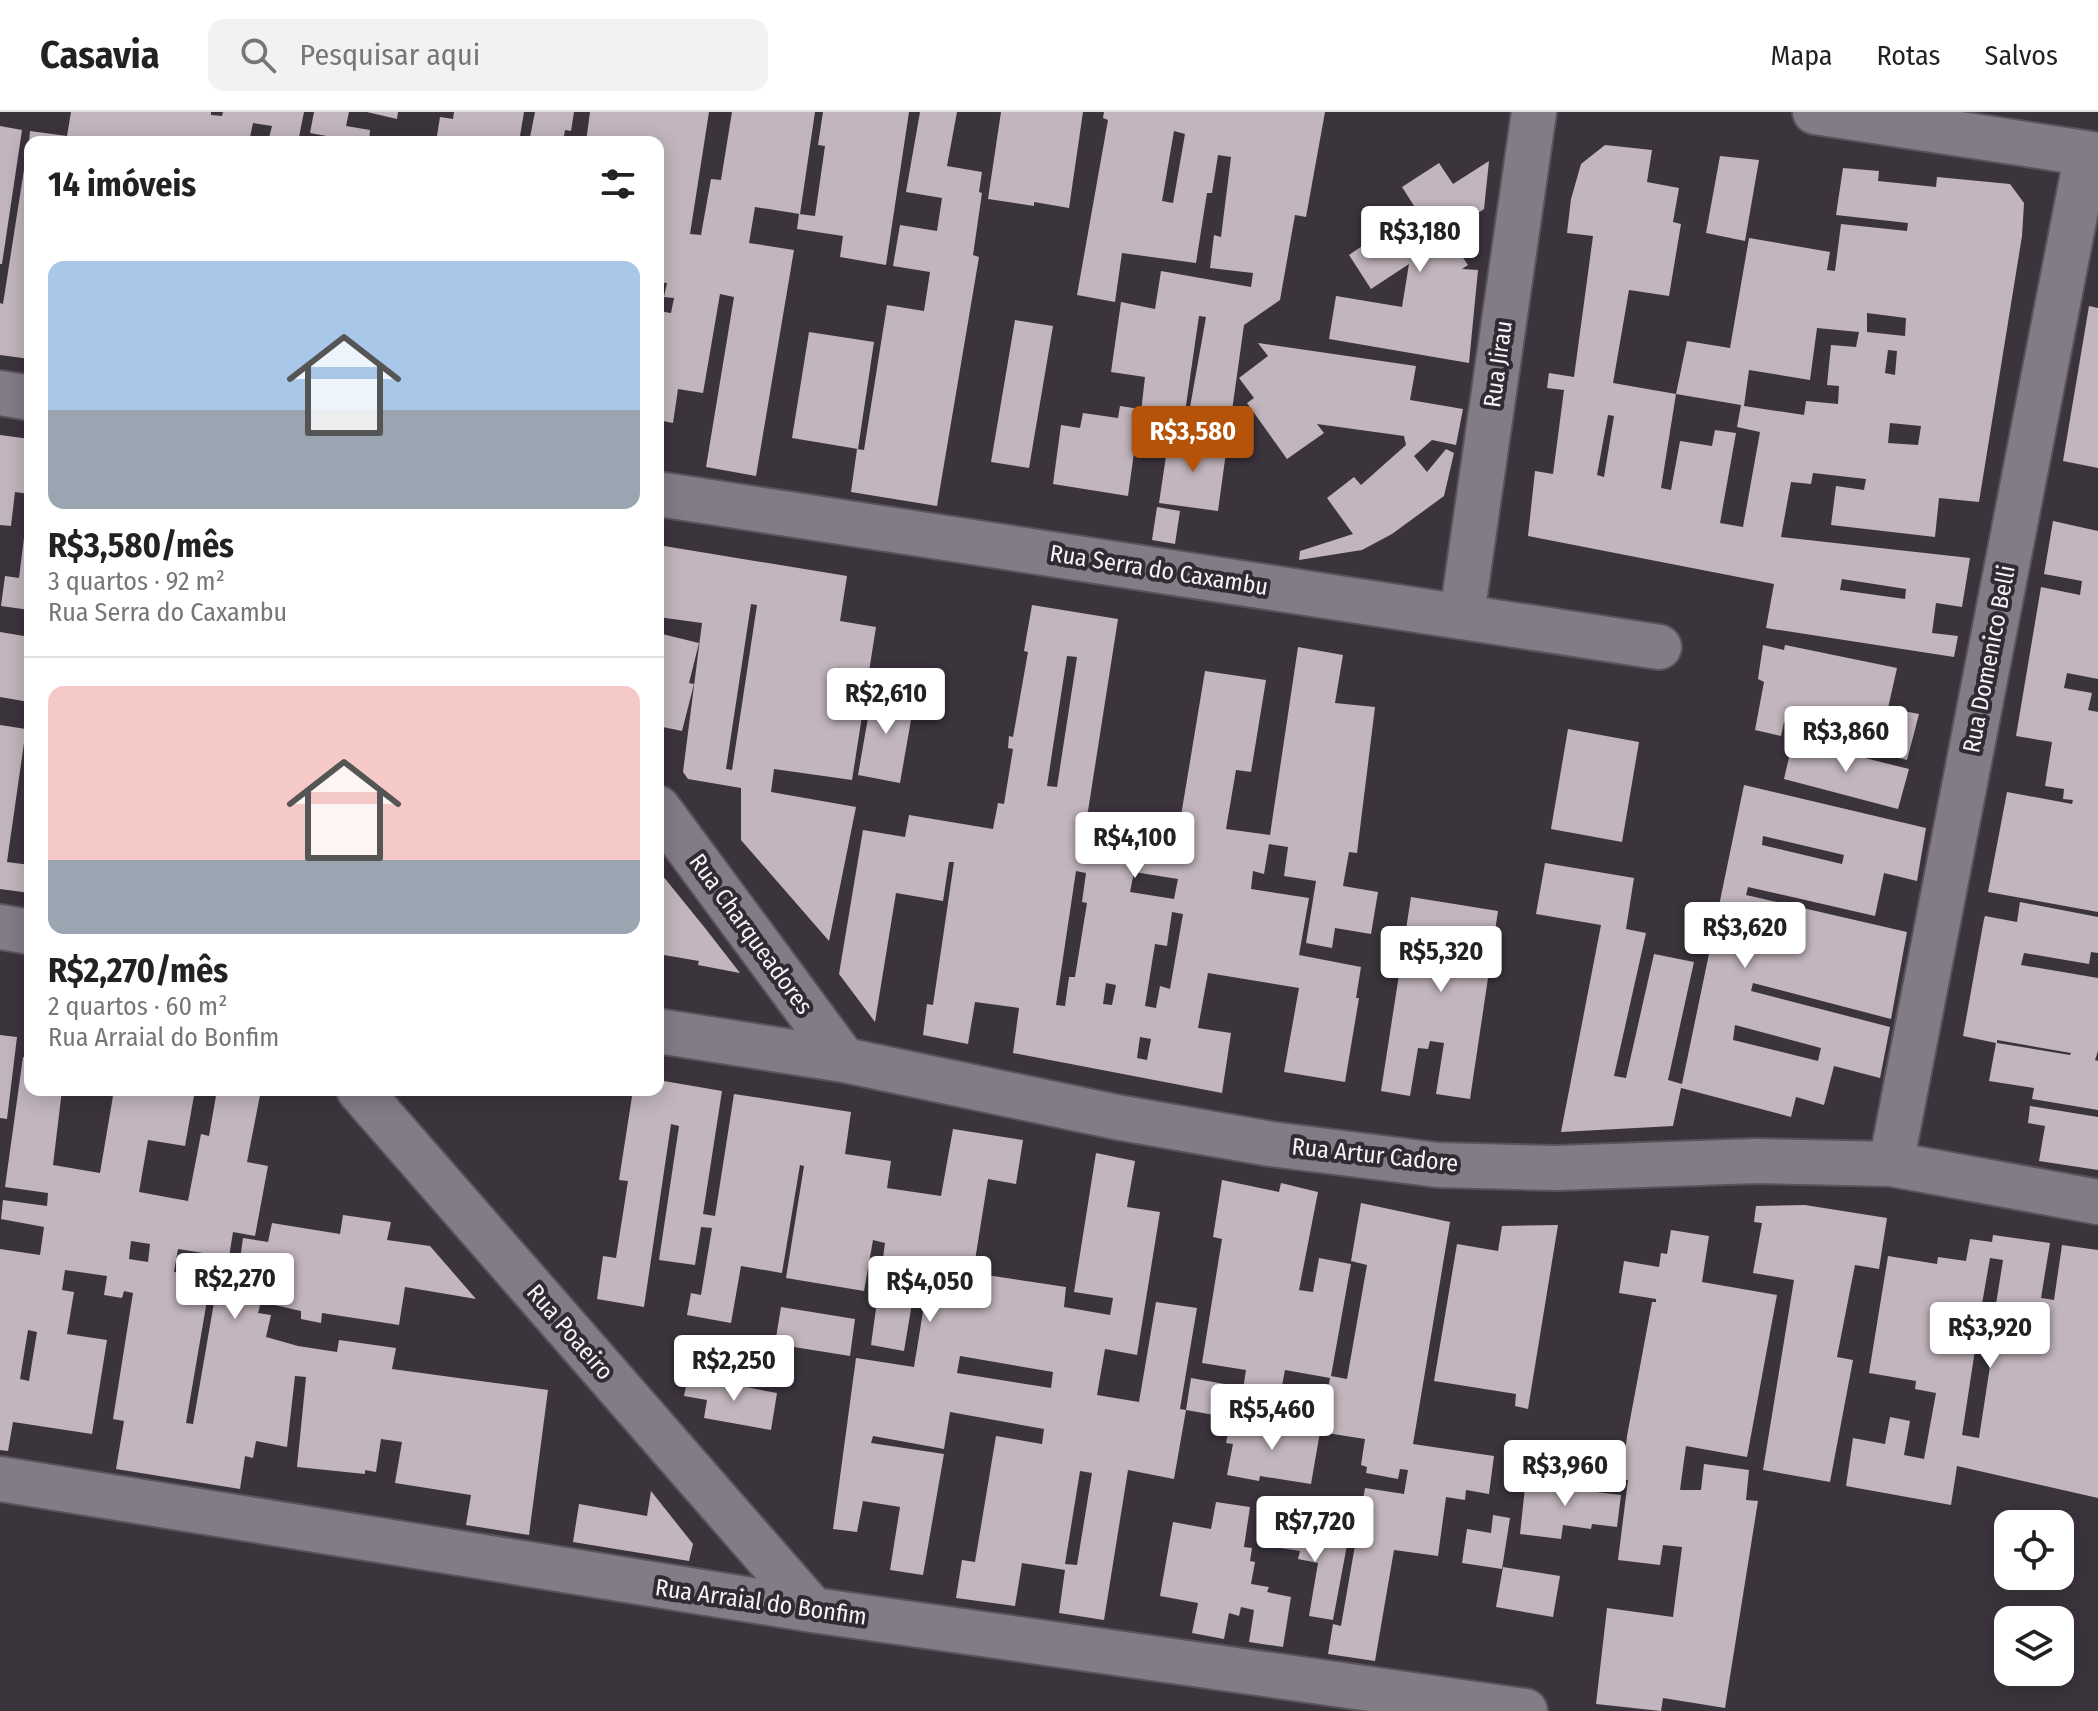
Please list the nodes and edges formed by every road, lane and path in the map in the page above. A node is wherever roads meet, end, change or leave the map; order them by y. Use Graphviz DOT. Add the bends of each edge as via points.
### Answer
graph roads {
  1 [pos="1534,112"];
  2 [pos="1815,112"];
  3 [pos="2092,154"];
  4 [pos="0,393"];
  5 [pos="24,397"];
  6 [pos="664,495"];
  7 [pos="1462,615"];
  8 [pos="1659,647"];
  9 [pos="664,816"];
  10 [pos="0,927"];
  11 [pos="24,931"];
  12 [pos="664,1032"];
  13 [pos="844,1060"];
  14 [pos="364,1096"];
  15 [pos="1891,1164"];
  16 [pos="2098,1202"];
  17 [pos="0,1479"];
  18 [pos="813,1610"];
  19 [pos="1525,1711"];
  1 -- 7 [label="street, Rua Jirau"];
  2 -- 3 [label="street"];
  3 -- 15 [label="street, Rua Domenico Belli"];
  4 -- 5 [label="street"];
  6 -- 7 [label="street, Rua Serra do Caxambu"];
  7 -- 8 [label="street, Rua Serra do Caxambu"];
  9 -- 13 [label="street, Rua Charqueadores"];
  10 -- 11 [label="street"];
  12 -- 13 [label="street, Rua Artur Cadore"];
  13 -- 15 [label="street, Rua Artur Cadore" via="1131,1120 1438,1165"];
  14 -- 18 [label="street, Rua Poaeiro"];
  15 -- 16 [label="street, Rua Artur Cadore"];
  17 -- 18 [label="street, Rua Arraial do Bonfim"];
  18 -- 19 [label="street, Rua Arraial do Bonfim"];
}
